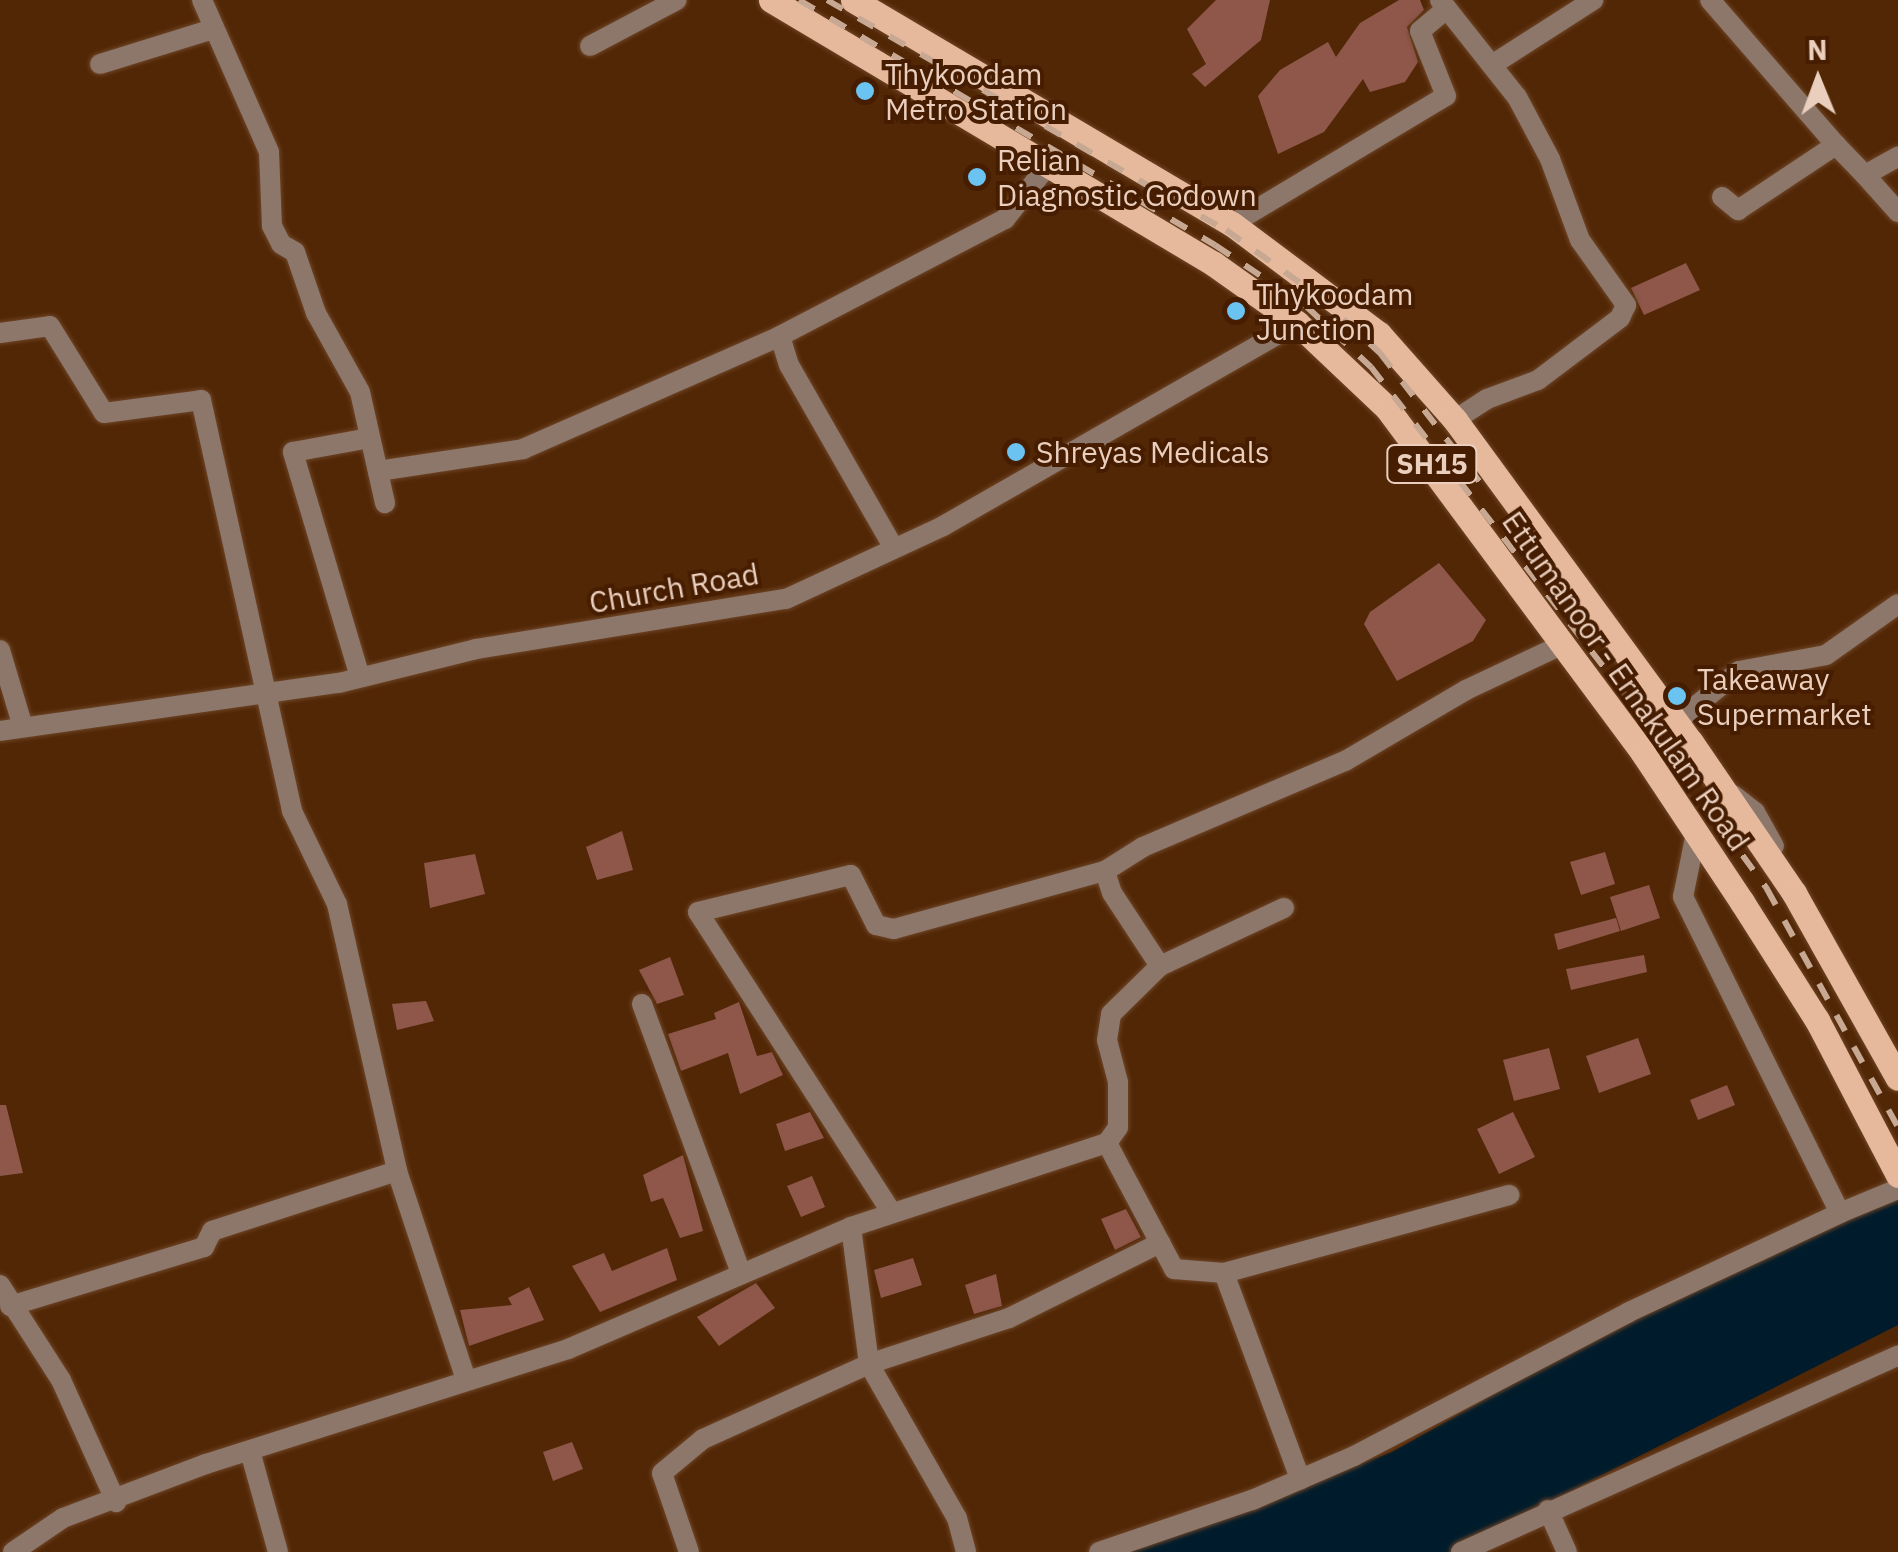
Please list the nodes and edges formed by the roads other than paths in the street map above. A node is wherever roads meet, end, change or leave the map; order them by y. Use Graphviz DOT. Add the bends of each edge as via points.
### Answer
graph roads {
  1 [pos="202,0"];
  2 [pos="677,0"];
  3 [pos="771,0"];
  4 [pos="853,0"];
  5 [pos="1593,0"];
  6 [pos="1710,0"];
  7 [pos="1443,4"];
  8 [pos="213,28"];
  9 [pos="590,46"];
  10 [pos="1494,63"];
  11 [pos="100,64"];
  12 [pos="1836,145"];
  13 [pos="1898,157"];
  14 [pos="1049,164"];
  15 [pos="1865,175"];
  16 [pos="1722,196"];
  17 [pos="1898,212"];
  18 [pos="1232,224"];
  19 [pos="1297,322"];
  20 [pos="0,334"];
  21 [pos="780,336"];
  22 [pos="1455,420"];
  23 [pos="370,438"];
  24 [pos="378,472"];
  25 [pos="385,503"];
  26 [pos="894,548"];
  27 [pos="1552,559"];
  28 [pos="1517,583"];
  29 [pos="1898,604"];
  30 [pos="1559,646"];
  31 [pos="0,650"];
  32 [pos="360,678"];
  33 [pos="266,693"];
  34 [pos="1676,722"];
  35 [pos="22,724"];
  36 [pos="0,730"];
  37 [pos="1716,782"];
  38 [pos="1696,833"];
  39 [pos="1105,870"];
  40 [pos="1284,908"];
  41 [pos="1160,966"];
  42 [pos="642,1004"];
  43 [pos="1898,1055"];
  44 [pos="1898,1078"];
  45 [pos="1107,1143"];
  46 [pos="397,1171"];
  47 [pos="1898,1175"];
  48 [pos="1898,1189"];
  49 [pos="1510,1196"];
  50 [pos="1840,1213"];
  51 [pos="892,1214"];
  52 [pos="851,1227"];
  53 [pos="1160,1244"];
  54 [pos="741,1273"];
  55 [pos="1224,1273"];
  56 [pos="0,1285"];
  57 [pos="10,1306"];
  58 [pos="1898,1356"];
  59 [pos="869,1364"];
  60 [pos="466,1380"];
  61 [pos="250,1451"];
  62 [pos="1300,1479"];
  63 [pos="116,1502"];
  64 [pos="1548,1510"];
  65 [pos="13,1552"];
  66 [pos="278,1552"];
  67 [pos="688,1552"];
  68 [pos="966,1552"];
  69 [pos="1100,1552"];
  70 [pos="1461,1552"];
  71 [pos="1567,1552"];
  1 -- 8 [label="street"];
  2 -- 9 [label="street"];
  3 -- 14 [label="main road, Ettumanoor - Ernakulam Road / SH15"];
  4 -- 18 [label="main road"];
  5 -- 10 [label="street"];
  6 -- 12 [label="street"];
  7 -- 10 [label="street"];
  7 -- 18 [label="street" via="1420,32 1446,96"];
  8 -- 11 [label="street"];
  8 -- 23 [label="street" via="269,152 272,226 305,272 316,313 360,392"];
  10 -- 22 [label="street" via="1538,133 1580,240 1625,311 1538,380 1487,399"];
  12 -- 15 [label="street"];
  12 -- 16 [label="street" via="1738,210"];
  13 -- 15 [label="street"];
  14 -- 19 [label="main road, Ettumanoor - Ernakulam Road / SH15"];
  14 -- 21 [label="street" via="1005,219"];
  15 -- 17 [label="street"];
  18 -- 22 [label="main road" via="1379,334"];
  19 -- 26 [label="street, Church Road"];
  19 -- 28 [label="main road, Ettumanoor - Ernakulam Road / SH15" via="1387,408"];
  20 -- 33 [label="street" via="50,326 104,414 201,400"];
  21 -- 24 [label="street" via="523,449"];
  21 -- 26 [label="street" via="789,366"];
  22 -- 27 [label="main road"];
  23 -- 24 [label="street"];
  23 -- 32 [label="street" via="293,452"];
  24 -- 25 [label="street"];
  26 -- 32 [label="street, Church Road" via="786,598 476,649"];
  27 -- 28 [label="main road"];
  27 -- 34 [label="main road"];
  28 -- 30 [label="main road, Ettumanoor - Ernakulam Road / SH15"];
  29 -- 34 [label="street" via="1826,655 1739,671"];
  30 -- 38 [label="main road, Ettumanoor - Ernakulam Road / SH15"];
  30 -- 39 [label="street" via="1480,682 1345,761"];
  31 -- 35 [label="street"];
  32 -- 33 [label="street, Church Road"];
  33 -- 35 [label="street, Church Road"];
  33 -- 46 [label="street" via="292,811 337,904"];
  34 -- 37 [label="main road"];
  35 -- 36 [label="street, Church Road"];
  37 -- 43 [label="street" via="1755,812"];
  37 -- 44 [label="main road" via="1794,893"];
  38 -- 47 [label="main road, Ettumanoor - Ernakulam Road / SH15" via="1817,1020"];
  38 -- 50 [label="street" via="1683,897"];
  39 -- 41 [label="street"];
  39 -- 51 [label="street" via="894,929 876,926 851,875 698,912"];
  40 -- 41 [label="street"];
  41 -- 45 [label="street" via="1110,1014 1106,1040 1118,1082 1118,1126"];
  42 -- 54 [label="street"];
  45 -- 51 [label="street"];
  45 -- 53 [label="street"];
  46 -- 57 [label="street" via="212,1231 204,1247"];
  46 -- 60 [label="street"];
  48 -- 50 [label="street"];
  49 -- 55 [label="street"];
  50 -- 62 [label="street"];
  51 -- 52 [label="street"];
  52 -- 54 [label="street"];
  52 -- 59 [label="street"];
  53 -- 55 [label="street" via="1184,1274"];
  53 -- 59 [label="street" via="1008,1318"];
  54 -- 60 [label="street" via="568,1349"];
  55 -- 62 [label="street"];
  56 -- 57 [label="street"];
  57 -- 63 [label="street" via="60,1380"];
  58 -- 64 [label="street"];
  59 -- 67 [label="street" via="703,1439 662,1474"];
  59 -- 68 [label="street" via="957,1518"];
  60 -- 61 [label="street"];
  61 -- 63 [label="street"];
  61 -- 66 [label="street"];
  62 -- 69 [label="street"];
  63 -- 65 [label="street" via="63,1518"];
  64 -- 70 [label="street"];
  64 -- 71 [label="street"];
}
